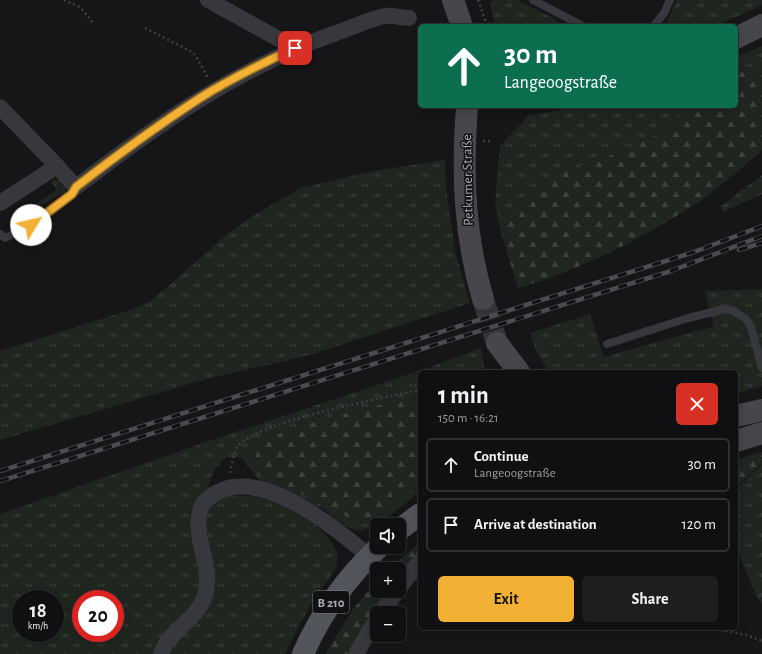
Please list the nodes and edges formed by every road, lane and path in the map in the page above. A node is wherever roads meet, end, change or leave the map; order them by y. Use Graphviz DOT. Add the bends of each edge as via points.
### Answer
graph roads {
  1 [pos="64,0"];
  2 [pos="208,0"];
  3 [pos="452,0"];
  4 [pos="478,0"];
  5 [pos="533,0"];
  6 [pos="670,0"];
  7 [pos="409,18"];
  8 [pos="94,24"];
  9 [pos="461,24"];
  10 [pos="485,24"];
  11 [pos="579,24"];
  12 [pos="656,24"];
  13 [pos="762,25"];
  14 [pos="145,28"];
  15 [pos="738,37"];
  16 [pos="295,48"];
  17 [pos="214,90"];
  18 [pos="0,107"];
  19 [pos="467,108"];
  20 [pos="57,166"];
  21 [pos="76,187"];
  22 [pos="0,203"];
  23 [pos="0,234"];
  24 [pos="483,299"];
  25 [pos="497,343"];
  26 [pos="607,344"];
  27 [pos="762,368"];
  28 [pos="499,370"];
  29 [pos="506,370"];
  30 [pos="517,370"];
  31 [pos="418,390"];
  32 [pos="762,410"];
  33 [pos="738,416"];
  34 [pos="762,433"];
  35 [pos="738,440"];
  36 [pos="230,487"];
  37 [pos="418,516"];
  38 [pos="406,525"];
  39 [pos="370,549"];
  40 [pos="372,554"];
  41 [pos="418,564"];
  42 [pos="406,579"];
  43 [pos="370,630"];
  44 [pos="721,630"];
  45 [pos="762,641"];
  46 [pos="161,654"];
  47 [pos="303,654"];
  48 [pos="356,654"];
  1 -- 8 [label="path" via="80,7"];
  2 -- 16 [label="street"];
  3 -- 9 [label="main road"];
  4 -- 10 [label="path"];
  5 -- 11 [label="lane"];
  6 -- 12 [label="lane"];
  7 -- 16 [label="street" via="385,16"];
  13 -- 15 [label="main road"];
  14 -- 17 [label="path" via="192,52"];
  16 -- 17 [label="street"];
  17 -- 21 [label="street" via="140,139"];
  18 -- 20 [label="street"];
  19 -- 24 [label="main road, Petkumer Straße" via="465,207 470,248"];
  20 -- 21 [label="street"];
  20 -- 22 [label="street"];
  21 -- 23 [label="lane" via="72,194 31,225 5,238"];
  25 -- 28 [label="main road"];
  25 -- 29 [label="main road"];
  25 -- 30 [label="main road"];
  26 -- 27 [label="lane" via="688,318 725,309 732,310 746,319 751,327"];
  31 -- 36 [label="path" via="325,411 274,426 250,437 238,446 230,473"];
  32 -- 33 [label="main road"];
  34 -- 35 [label="main road"];
  36 -- 39 [label="street" via="254,488 301,505"];
  36 -- 46 [label="street" via="214,494 201,506 199,540 207,580 206,592 197,610 166,642"];
  37 -- 38 [label="main road"];
  40 -- 47 [label="main road, B 210" via="332,600"];
  41 -- 42 [label="street"];
  43 -- 48 [label="street"];
  44 -- 45 [label="path"];
}
